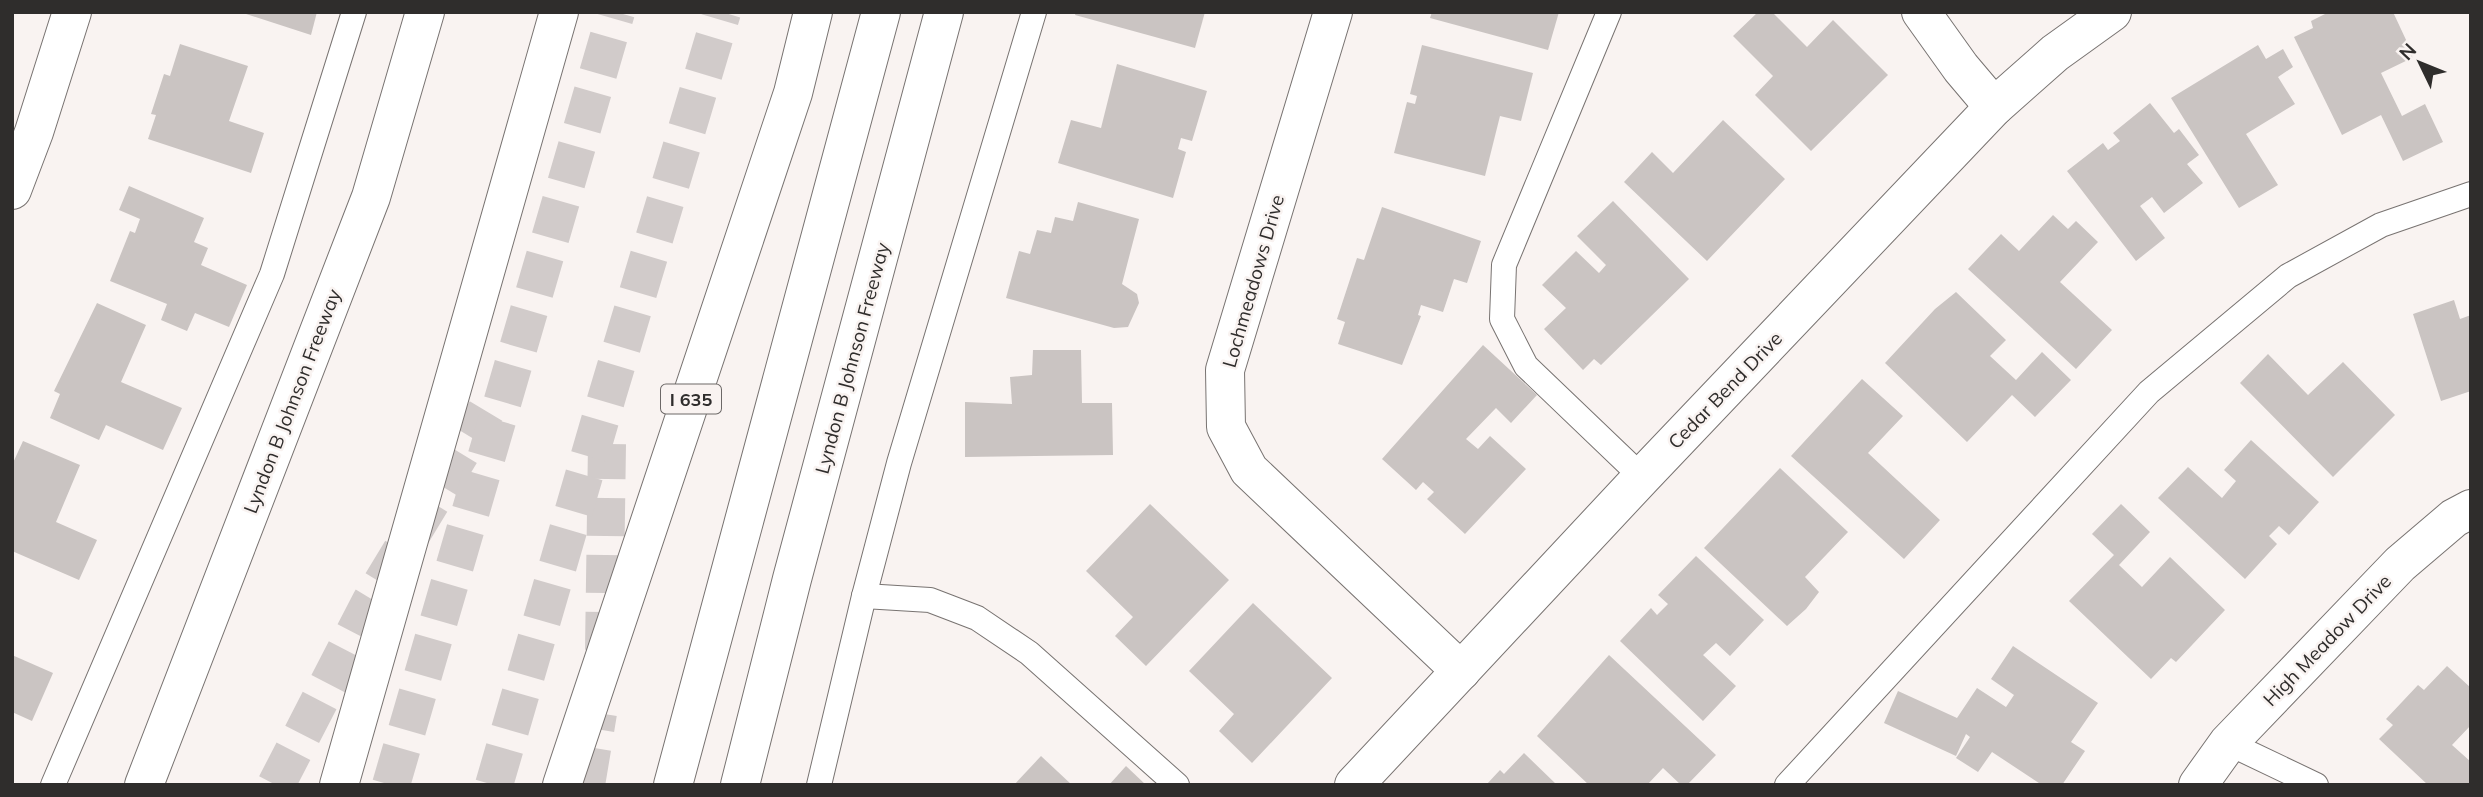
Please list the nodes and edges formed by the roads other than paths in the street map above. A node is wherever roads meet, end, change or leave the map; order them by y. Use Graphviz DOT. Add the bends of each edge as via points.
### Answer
graph roads {
  1 [pos="72,12"];
  2 [pos="354,12"];
  3 [pos="425,12"];
  4 [pos="559,12"];
  5 [pos="813,12"];
  6 [pos="881,12"];
  7 [pos="944,12"];
  8 [pos="1034,12"];
  9 [pos="1333,12"];
  10 [pos="1609,12"];
  11 [pos="1921,12"];
  12 [pos="2112,12"];
  13 [pos="1994,107"];
  14 [pos="12,190"];
  15 [pos="2471,194"];
  16 [pos="1642,477"];
  17 [pos="2471,509"];
  18 [pos="864,596"];
  19 [pos="1461,671"];
  20 [pos="2228,743"];
  21 [pos="53,785"];
  22 [pos="144,785"];
  23 [pos="339,785"];
  24 [pos="562,785"];
  25 [pos="673,785"];
  26 [pos="740,785"];
  27 [pos="819,785"];
  28 [pos="1177,785"];
  29 [pos="1354,785"];
  30 [pos="1787,785"];
  31 [pos="2198,785"];
  32 [pos="2316,785"];
  1 -- 14 [label="main road"];
  2 -- 21 [label="lane" via="272,274"];
  3 -- 22 [label="main road, Lyndon B Johnson Freeway" via="371,197"];
  4 -- 23 [label="main road"];
  5 -- 24 [label="main road, I 635" via="793,93"];
  6 -- 25 [label="main road"];
  7 -- 26 [label="main road, Lyndon B Johnson Freeway"];
  8 -- 18 [label="lane"];
  9 -- 19 [label="main road, Lochmeadows Drive" via="1225,370 1226,427 1249,470"];
  10 -- 16 [label="lane" via="1504,265 1502,319 1526,366"];
  11 -- 13 [label="main road"];
  12 -- 13 [label="main road, Cedar Bend Drive" via="2055,53"];
  13 -- 16 [label="main road, Cedar Bend Drive"];
  15 -- 30 [label="lane" via="2381,225 2288,276 2150,392"];
  16 -- 19 [label="main road, Cedar Bend Drive"];
  17 -- 20 [label="main road, High Meadow Drive" via="2400,564"];
  18 -- 27 [label="lane"];
  18 -- 28 [label="lane" via="930,600 977,618 1029,653"];
  19 -- 29 [label="main road, Cedar Bend Drive"];
  20 -- 31 [label="main road, High Meadow Drive"];
  20 -- 32 [label="lane"];
}
